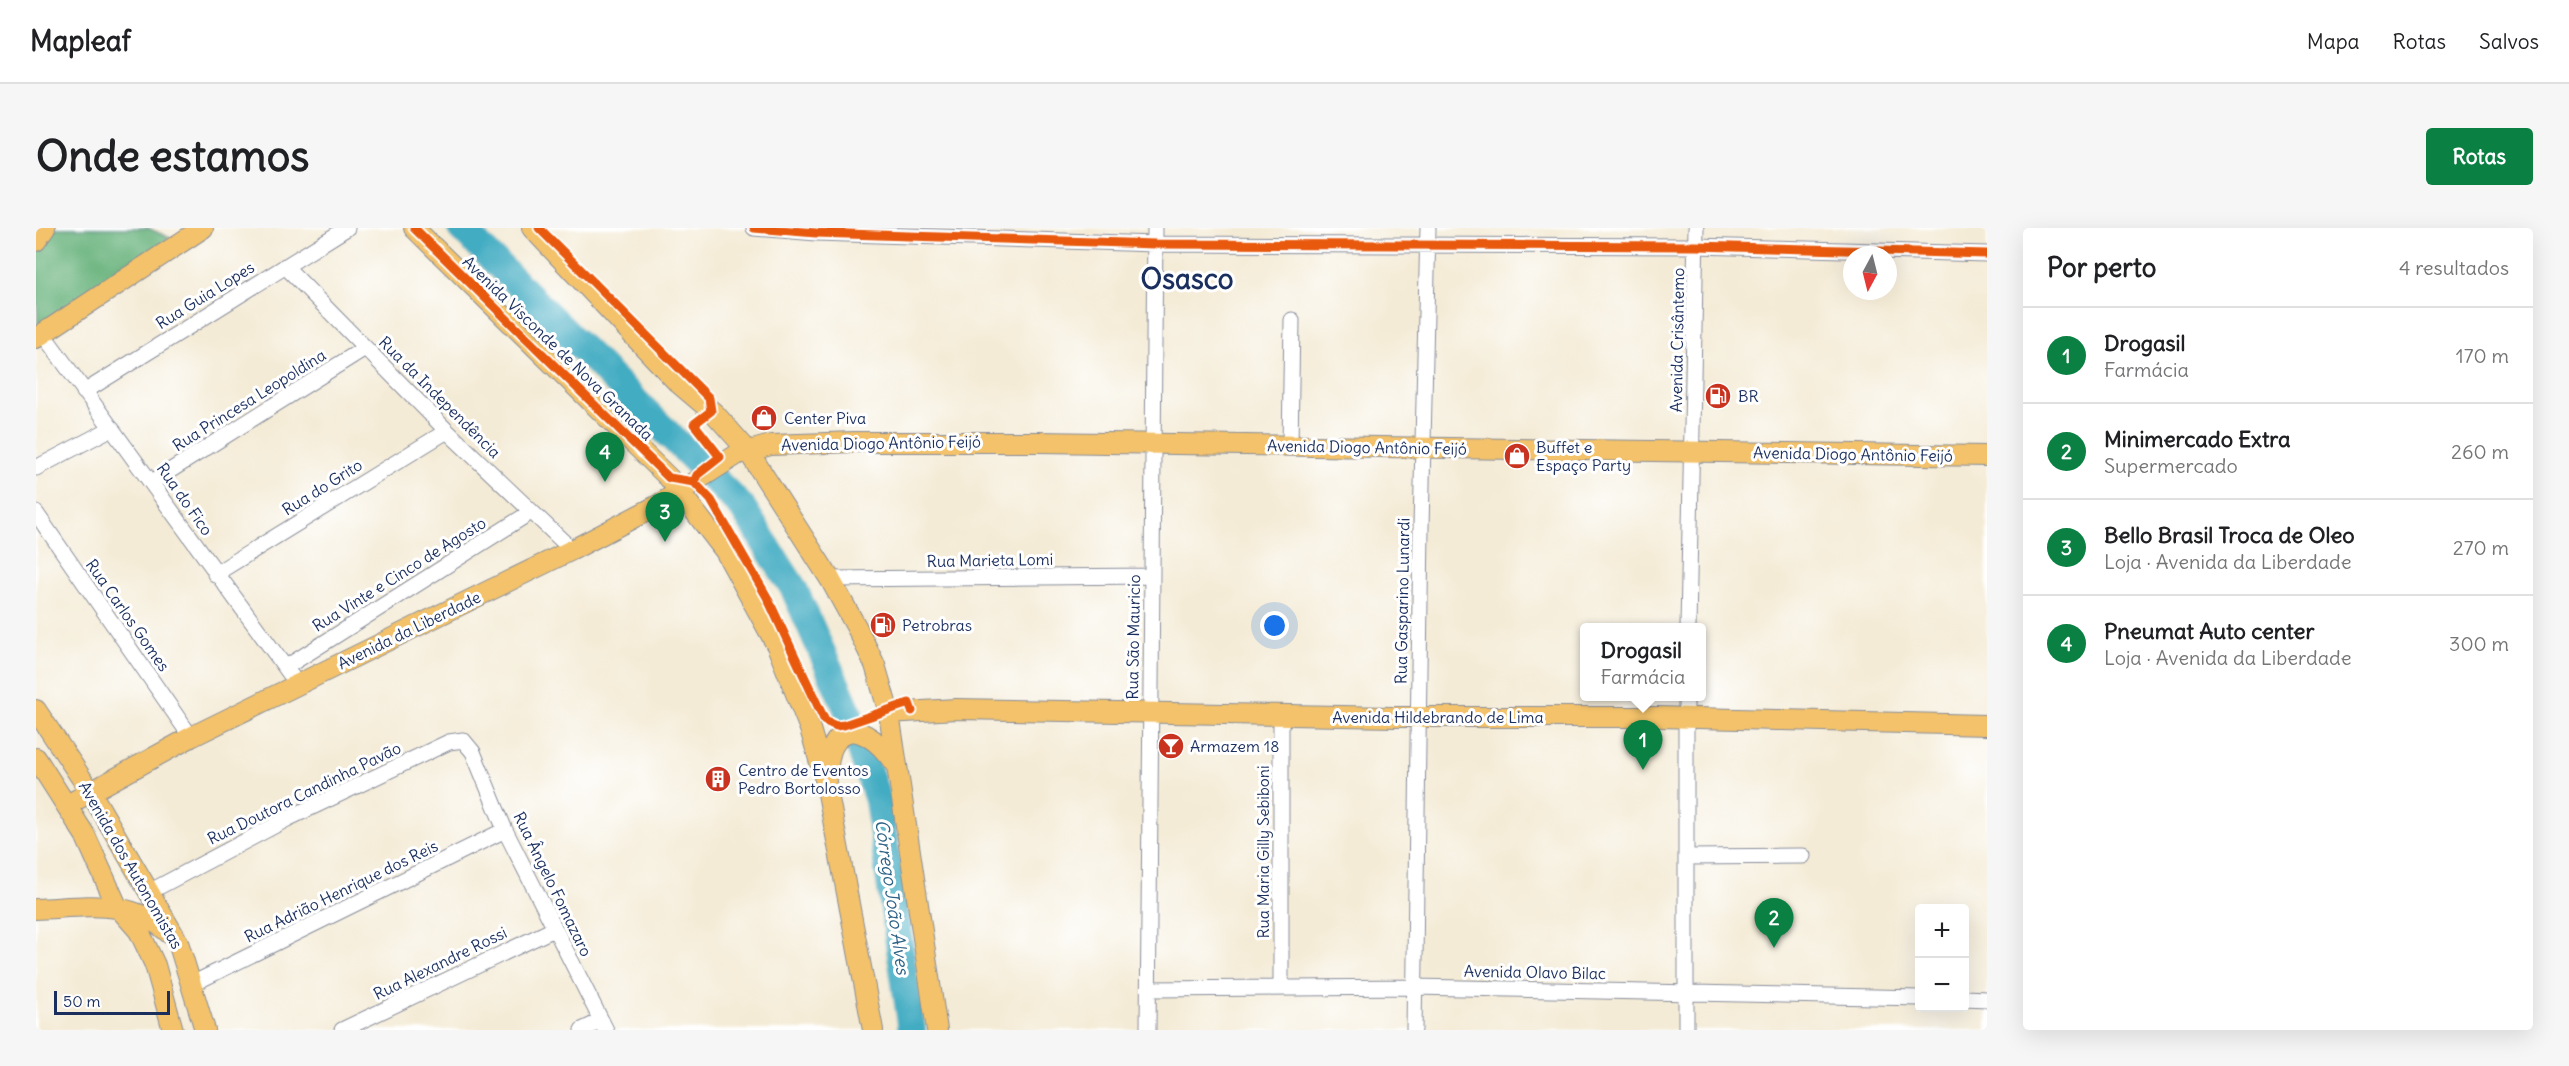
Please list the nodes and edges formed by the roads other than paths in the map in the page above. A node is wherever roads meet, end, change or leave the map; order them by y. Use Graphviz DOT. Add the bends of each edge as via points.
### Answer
graph roads {
  1 [pos="45,228"];
  2 [pos="203,228"];
  3 [pos="347,228"];
  4 [pos="414,228"];
  5 [pos="532,228"];
  6 [pos="754,228"];
  7 [pos="1155,228"];
  8 [pos="1428,228"];
  9 [pos="1696,228"];
  10 [pos="36,241"];
  11 [pos="1155,244"];
  12 [pos="1428,244"];
  13 [pos="1696,246"];
  14 [pos="1987,254"];
  15 [pos="285,266"];
  16 [pos="1292,320"];
  17 [pos="38,335"];
  18 [pos="365,348"];
  19 [pos="84,392"];
  20 [pos="112,428"];
  21 [pos="447,431"];
  22 [pos="1154,445"];
  23 [pos="1290,446"];
  24 [pos="1422,447"];
  25 [pos="1693,452"];
  26 [pos="743,453"];
  27 [pos="1987,456"];
  28 [pos="36,468"];
  29 [pos="152,482"];
  30 [pos="681,491"];
  31 [pos="531,512"];
  32 [pos="36,513"];
  33 [pos="572,550"];
  34 [pos="215,574"];
  35 [pos="1152,576"];
  36 [pos="830,579"];
  37 [pos="1688,623"];
  38 [pos="286,667"];
  39 [pos="298,685"];
  40 [pos="1686,701"];
  41 [pos="36,710"];
  42 [pos="889,713"];
  43 [pos="1151,714"];
  44 [pos="1281,716"];
  45 [pos="1419,717"];
  46 [pos="1684,717"];
  47 [pos="1987,725"];
  48 [pos="191,737"];
  49 [pos="472,752"];
  50 [pos="36,758"];
  51 [pos="892,759"];
  52 [pos="827,774"];
  53 [pos="90,791"];
  54 [pos="67,805"];
  55 [pos="505,830"];
  56 [pos="1803,856"];
  57 [pos="1686,857"];
  58 [pos="149,892"];
  59 [pos="117,906"];
  60 [pos="36,909"];
  61 [pos="554,929"];
  62 [pos="178,942"];
  63 [pos="192,984"];
  64 [pos="1414,987"];
  65 [pos="1281,988"];
  66 [pos="1149,989"];
  67 [pos="1687,994"];
  68 [pos="1915,998"];
  69 [pos="1969,998"];
  70 [pos="1987,999"];
  71 [pos="604,1025"];
  72 [pos="173,1030"];
  73 [pos="205,1030"];
  74 [pos="342,1030"];
  75 [pos="582,1030"];
  76 [pos="873,1030"];
  77 [pos="937,1030"];
  78 [pos="1148,1030"];
  79 [pos="1414,1030"];
  80 [pos="1686,1030"];
  1 -- 10 [label="main road"];
  2 -- 17 [label="main road"];
  3 -- 15 [label="street, Rua Guia Lopes"];
  4 -- 30 [label="main road, Avenida Visconde de Nova Granada"];
  5 -- 26 [label="main road" via="676,381 715,414"];
  6 -- 11 [label="street"];
  7 -- 11 [label="street, Rua São Mauricio"];
  8 -- 12 [label="street, Rua Gasparino Lunardi"];
  9 -- 13 [label="street, Avenida Crisântemo"];
  11 -- 12 [label="street"];
  11 -- 22 [label="street, Rua São Mauricio"];
  12 -- 13 [label="street"];
  12 -- 24 [label="street, Rua Gasparino Lunardi"];
  13 -- 14 [label="street"];
  13 -- 25 [label="street, Avenida Crisântemo"];
  15 -- 18 [label="street, Rua da Independência"];
  15 -- 19 [label="street, Rua Guia Lopes"];
  16 -- 23 [label="street"];
  17 -- 19 [label="street, Rua do Fico"];
  18 -- 21 [label="street, Rua da Independência"];
  18 -- 29 [label="street, Rua Princesa Leopoldina"];
  19 -- 20 [label="street, Rua do Fico"];
  20 -- 28 [label="street"];
  20 -- 29 [label="street, Rua do Fico"];
  21 -- 31 [label="street, Rua da Independência"];
  21 -- 34 [label="street, Rua do Grito"];
  22 -- 23 [label="main road, Avenida Diogo Antônio Feijó"];
  22 -- 26 [label="main road, Avenida Diogo Antônio Feijó" via="830,442 782,443"];
  22 -- 35 [label="street, Rua São Mauricio"];
  23 -- 24 [label="main road, Avenida Diogo Antônio Feijó"];
  24 -- 25 [label="main road, Avenida Diogo Antônio Feijó"];
  24 -- 45 [label="street, Rua Gasparino Lunardi"];
  25 -- 27 [label="main road, Avenida Diogo Antônio Feijó"];
  25 -- 37 [label="street, Avenida Crisântemo"];
  26 -- 30 [label="main road, Avenida da Liberdade"];
  26 -- 36 [label="main road"];
  29 -- 34 [label="street, Rua do Fico"];
  30 -- 33 [label="main road, Avenida da Liberdade"];
  30 -- 52 [label="main road, Avenida Visconde de Nova Granada" via="725,551 777,646"];
  31 -- 33 [label="street, Rua da Independência"];
  31 -- 38 [label="street, Rua Vinte e Cinco de Agosto"];
  32 -- 48 [label="street, Rua Carlos Gomes"];
  33 -- 39 [label="main road, Avenida da Liberdade"];
  34 -- 38 [label="street, Rua do Fico"];
  35 -- 36 [label="street, Rua Marieta Lomi"];
  35 -- 43 [label="street, Rua São Mauricio"];
  36 -- 42 [label="main road" via="875,665"];
  38 -- 39 [label="street, Rua do Fico"];
  39 -- 48 [label="main road, Avenida da Liberdade"];
  40 -- 46 [label="street"];
  41 -- 53 [label="main road, Avenida dos Autonomistas"];
  42 -- 43 [label="main road, Avenida Hildebrando de Lima" via="956,709"];
  42 -- 51 [label="main road"];
  43 -- 44 [label="main road, Avenida Hildebrando de Lima"];
  43 -- 66 [label="street, Rua São Mauricio"];
  44 -- 45 [label="main road, Avenida Hildebrando de Lima"];
  44 -- 65 [label="street, Rua Maria Gilly Sebiboni"];
  45 -- 46 [label="main road, Avenida Hildebrando de Lima"];
  45 -- 64 [label="street, Rua Gasparino Lunardi"];
  46 -- 47 [label="main road, Avenida Hildebrando de Lima"];
  46 -- 57 [label="street"];
  48 -- 53 [label="main road, Avenida da Liberdade"];
  49 -- 55 [label="street, Rua Ângelo Fomazaro"];
  49 -- 58 [label="street, Rua Doutora Candinha Pavão" via="463,740 449,742 287,819"];
  50 -- 54 [label="main road, Avenida dos Autonomistas"];
  51 -- 52 [label="main road" via="873,737 848,734 835,743"];
  51 -- 77 [label="main road"];
  52 -- 76 [label="main road, Avenida Visconde de Nova Granada"];
  53 -- 54 [label="main road, Avenida da Liberdade"];
  53 -- 58 [label="main road, Avenida dos Autonomistas"];
  54 -- 59 [label="main road, Avenida dos Autonomistas"];
  55 -- 61 [label="street, Rua Ângelo Fomazaro"];
  55 -- 63 [label="street, Rua Adrião Henrique dos Reis"];
  56 -- 57 [label="street"];
  57 -- 67 [label="street"];
  58 -- 62 [label="main road, Avenida dos Autonomistas"];
  59 -- 60 [label="main road"];
  59 -- 62 [label="main road" via="159,924"];
  59 -- 72 [label="main road, Avenida dos Autonomistas" via="139,931 156,965"];
  61 -- 71 [label="street, Rua Ângelo Fomazaro"];
  61 -- 74 [label="street, Rua Alexandre Rossi"];
  62 -- 63 [label="main road, Avenida dos Autonomistas"];
  63 -- 73 [label="main road, Avenida dos Autonomistas"];
  64 -- 65 [label="street, Avenida Olavo Bilac"];
  64 -- 67 [label="street, Avenida Olavo Bilac"];
  64 -- 79 [label="street, Rua Gasparino Lunardi"];
  65 -- 66 [label="street, Avenida Olavo Bilac"];
  66 -- 78 [label="street, Rua São Mauricio"];
  67 -- 68 [label="street, Avenida Olavo Bilac"];
  67 -- 80 [label="street"];
  69 -- 70 [label="street"];
  71 -- 75 [label="street"];
}
